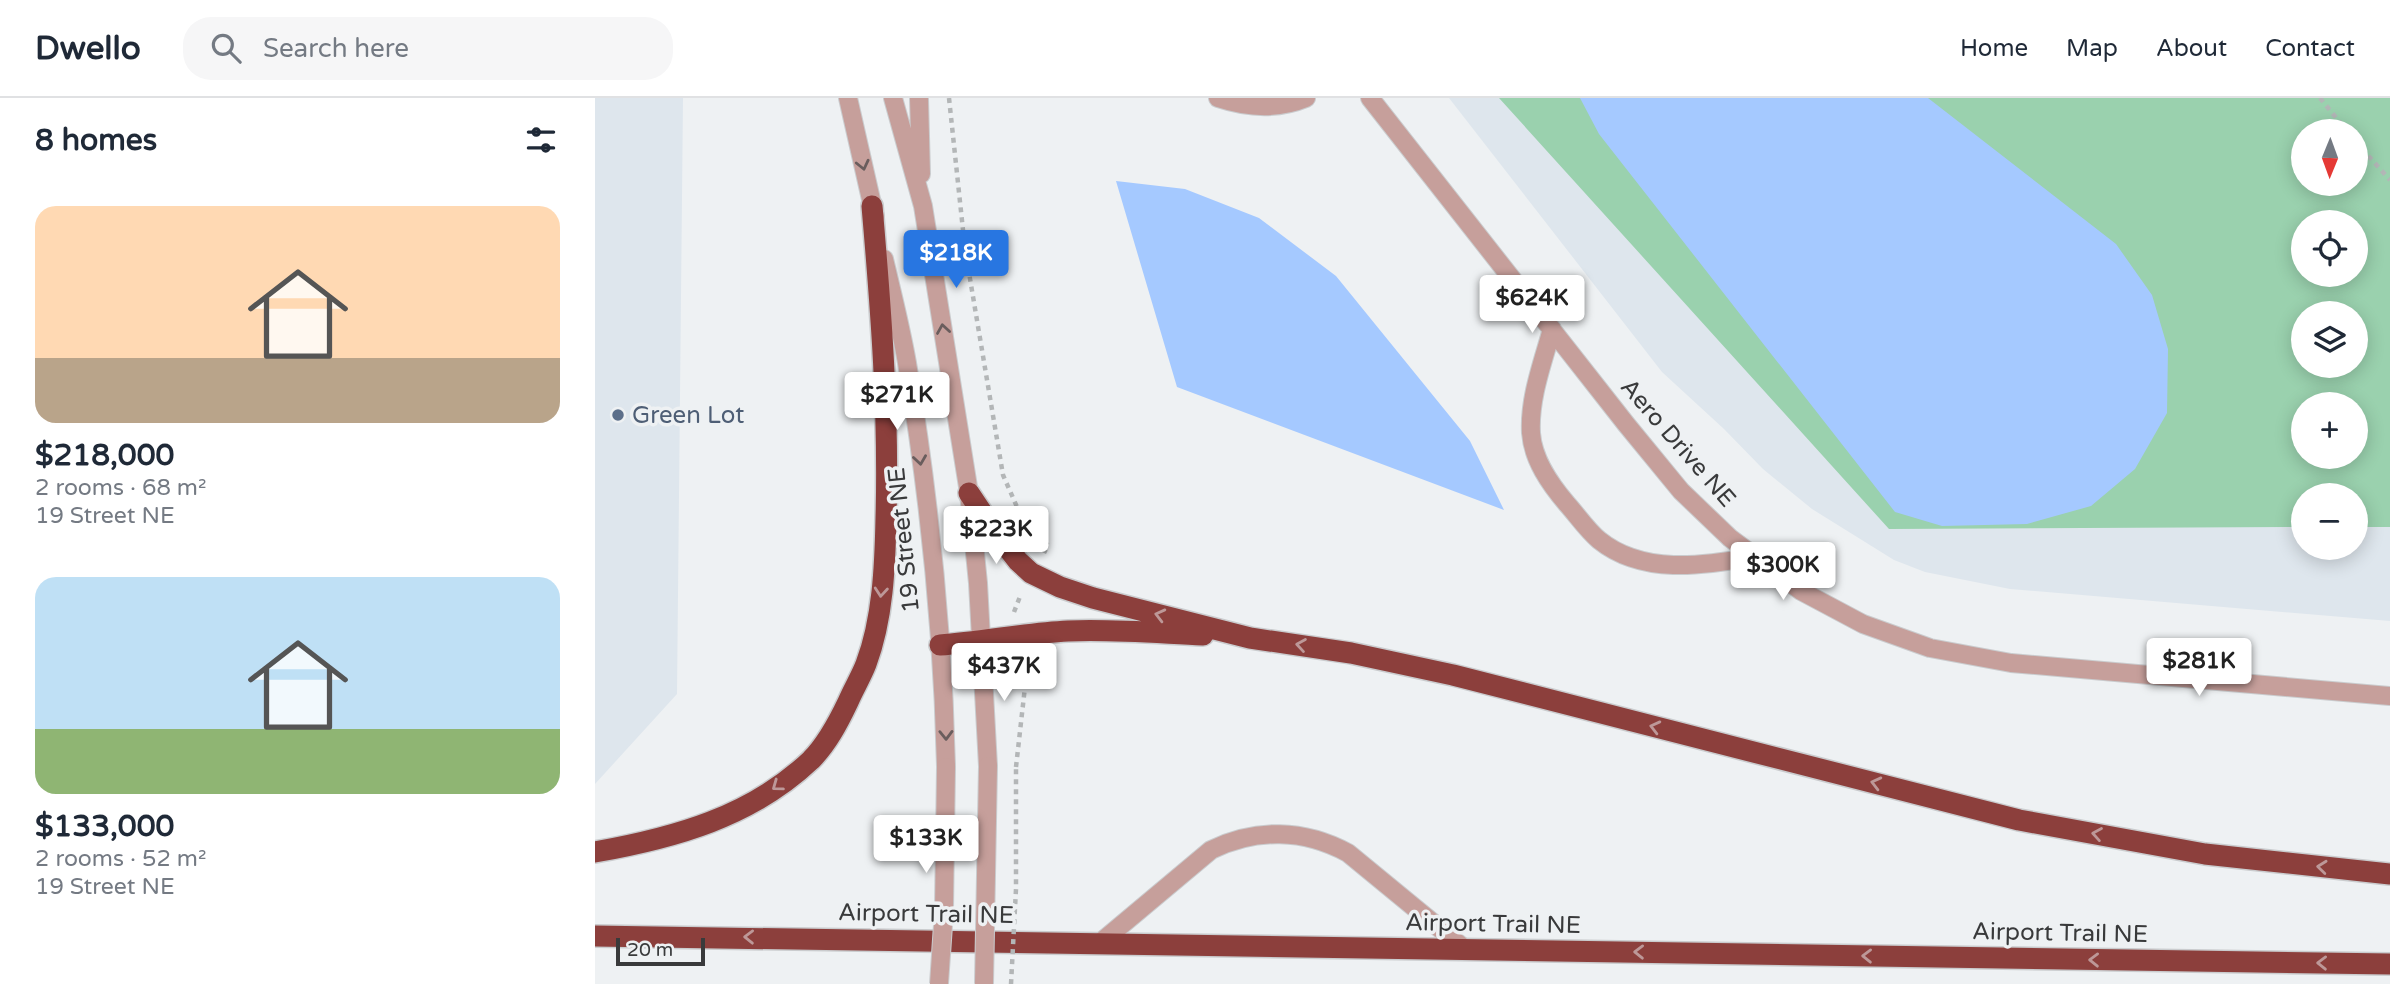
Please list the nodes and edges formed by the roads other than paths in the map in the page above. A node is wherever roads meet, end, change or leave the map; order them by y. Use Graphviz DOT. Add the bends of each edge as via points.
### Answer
graph roads {
  1 [pos="848,98"];
  2 [pos="893,98"];
  3 [pos="919,98"];
  4 [pos="1218,98"];
  5 [pos="1307,98"];
  6 [pos="1370,98"];
  7 [pos="872,206"];
  8 [pos="923,206"];
  9 [pos="1552,329"];
  10 [pos="969,493"];
  11 [pos="1753,557"];
  12 [pos="1250,638"];
  13 [pos="982,642"];
  14 [pos="940,645"];
  15 [pos="2390,696"];
  16 [pos="595,852"];
  17 [pos="2390,874"];
  18 [pos="595,936"];
  19 [pos="1100,943"];
  20 [pos="1466,950"];
  21 [pos="2390,964"];
  22 [pos="939,984"];
  23 [pos="984,984"];
  1 -- 7 [label="street, 19 Street NE, one-way"];
  2 -- 8 [label="street"];
  3 -- 8 [label="street"];
  4 -- 5 [label="street" via="1270,108"];
  6 -- 9 [label="street, Aero Drive NE"];
  7 -- 14 [label="street, 19 Street NE, one-way" via="907,361"];
  7 -- 16 [label="highway, one-way" via="888,470 880,606 866,663 835,728 812,759 773,790 720,820"];
  10 -- 8 [label="street, one-way"];
  9 -- 11 [label="street, Aero Drive NE" via="1681,491"];
  9 -- 11 [label="street" via="1532,404 1531,435 1539,464 1598,540 1640,561 1702,566"];
  12 -- 10 [label="highway, one-way" via="1093,598 1031,573"];
  10 -- 13 [label="street"];
  11 -- 15 [label="street, Aero Drive NE" via="1801,591 1863,624 1930,649 2011,663"];
  12 -- 13 [label="highway" via="1070,631"];
  17 -- 12 [label="highway, one-way" via="2205,854 2019,820 1453,675"];
  13 -- 14 [label="highway"];
  13 -- 23 [label="street, bridge" via="988,766"];
  14 -- 22 [label="street, 19 Street NE, one-way, bridge" via="946,766"];
  19 -- 18 [label="highway, Airport Trail NE, one-way"];
  19 -- 20 [label="highway, Airport Trail NE"];
  19 -- 20 [label="street" via="1211,850 1230,841 1278,834 1328,842 1347,853"];
  21 -- 20 [label="highway, Airport Trail NE, one-way"];
}
